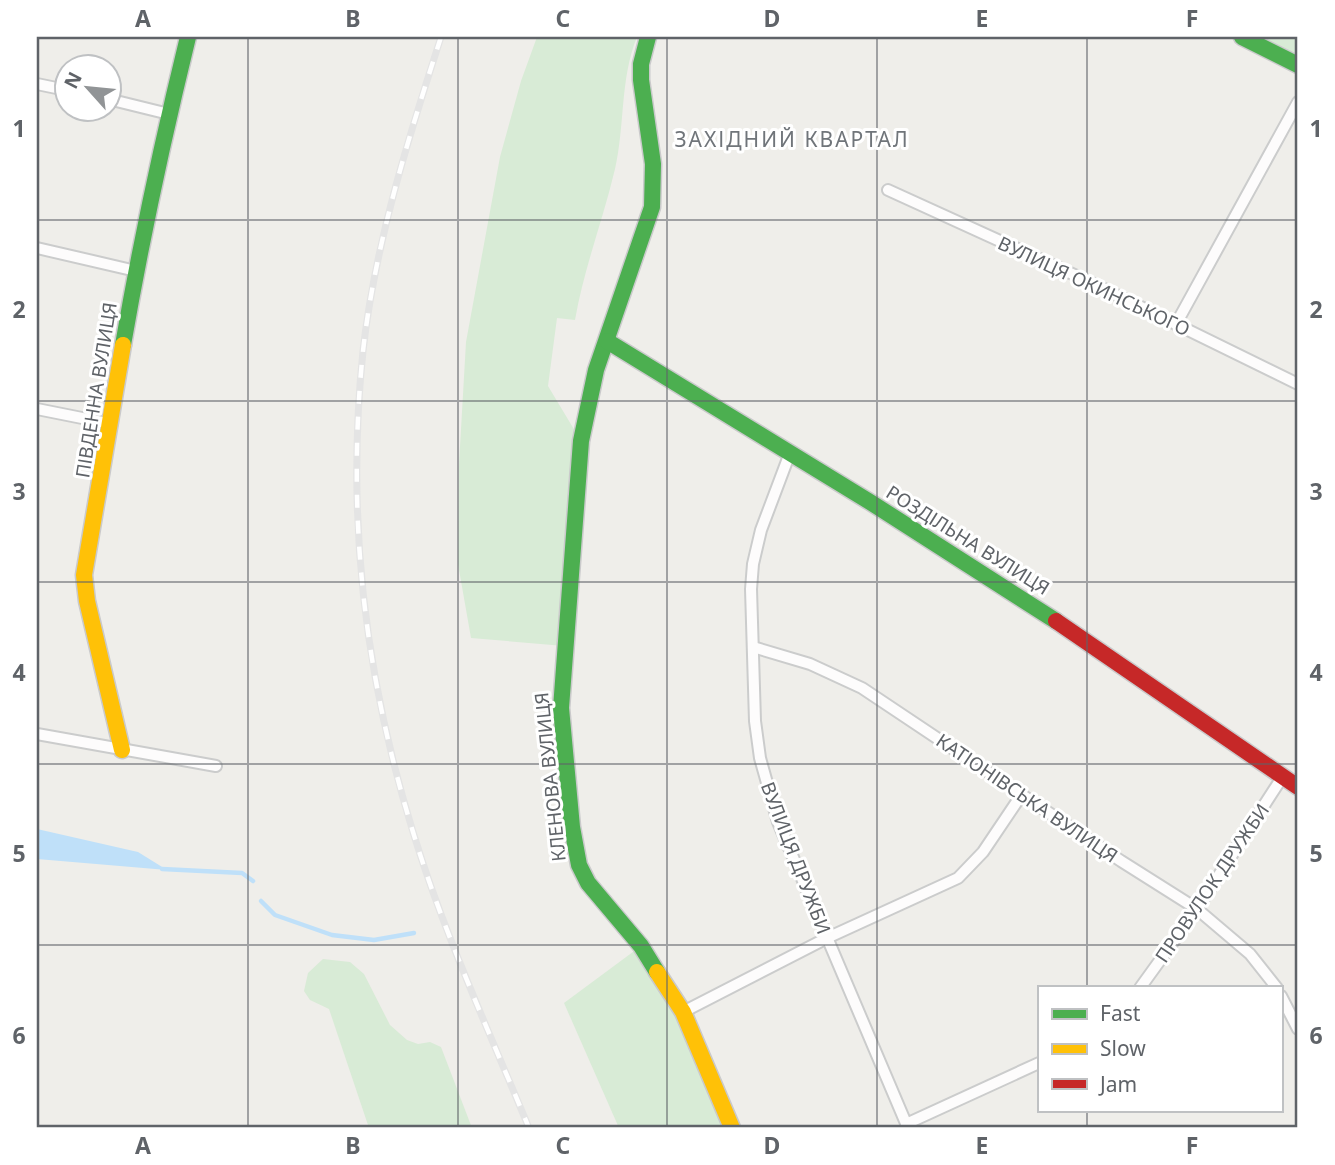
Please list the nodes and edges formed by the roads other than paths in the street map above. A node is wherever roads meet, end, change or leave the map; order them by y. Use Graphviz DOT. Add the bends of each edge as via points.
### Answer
graph roads {
  1 [pos="188,37"];
  2 [pos="648,37"];
  3 [pos="1242,37"];
  4 [pos="1298,65"];
  5 [pos="122,102"];
  6 [pos="1298,102"];
  7 [pos="169,114"];
  8 [pos="888,190"];
  9 [pos="37,248"];
  10 [pos="136,271"];
  11 [pos="1176,324"];
  12 [pos="607,341"];
  13 [pos="1298,384"];
  14 [pos="37,409"];
  15 [pos="112,424"];
  16 [pos="790,453"];
  17 [pos="752,647"];
  18 [pos="37,734"];
  19 [pos="122,750"];
  20 [pos="216,766"];
  21 [pos="1283,776"];
  22 [pos="1298,787"];
  23 [pos="1022,794"];
  24 [pos="1197,909"];
  25 [pos="827,938"];
  26 [pos="1141,986"];
  27 [pos="1275,986"];
  28 [pos="1282,998"];
  29 [pos="683,1012"];
  30 [pos="1298,1029"];
  31 [pos="1038,1063"];
  32 [pos="907,1126"];
  33 [pos="732,1128"];
  1 -- 7 [label="street, ПІВДЕННА ВУЛИЦЯ"];
  2 -- 12 [label="street, КЛЕНОВА ВУЛИЦЯ" via="641,80 653,164 652,207"];
  3 -- 4 [label="street"];
  5 -- 7 [label="street"];
  6 -- 11 [label="street"];
  7 -- 10 [label="street, ПІВДЕННА ВУЛИЦЯ"];
  8 -- 11 [label="street, ВУЛИЦЯ ОКИНСЬКОГО"];
  9 -- 10 [label="street"];
  10 -- 15 [label="street, ПІВДЕННА ВУЛИЦЯ"];
  11 -- 13 [label="street, ВУЛИЦЯ ОКИНСЬКОГО"];
  12 -- 16 [label="street, РОЗДІЛЬНА ВУЛИЦЯ"];
  12 -- 29 [label="street, КЛЕНОВА ВУЛИЦЯ" via="581,441 564,646 561,708 572,827 579,865 588,883 641,946"];
  14 -- 15 [label="street"];
  15 -- 19 [label="street, ПІВДЕННА ВУЛИЦЯ" via="84,575"];
  16 -- 17 [label="street, ВУЛИЦЯ ДРУЖБИ" via="753,564"];
  16 -- 21 [label="street, РОЗДІЛЬНА ВУЛИЦЯ" via="1032,604"];
  17 -- 23 [label="street, КАТІОНІВСЬКА ВУЛИЦЯ" via="810,664 862,688"];
  17 -- 25 [label="street, ВУЛИЦЯ ДРУЖБИ" via="760,758 778,822"];
  18 -- 19 [label="street"];
  19 -- 20 [label="street"];
  21 -- 22 [label="street, РОЗДІЛЬНА ВУЛИЦЯ"];
  21 -- 24 [label="street, ПРОВУЛОК ДРУЖБИ"];
  23 -- 24 [label="street, КАТІОНІВСЬКА ВУЛИЦЯ"];
  23 -- 25 [label="street" via="983,852 958,878"];
  24 -- 26 [label="street, ПРОВУЛОК ДРУЖБИ"];
  24 -- 27 [label="street, КАТІОНІВСЬКА ВУЛИЦЯ" via="1250,954"];
  25 -- 29 [label="street"];
  25 -- 32 [label="street, ВУЛИЦЯ ДРУЖБИ"];
  28 -- 30 [label="street"];
  29 -- 33 [label="street, КЛЕНОВА ВУЛИЦЯ"];
  31 -- 32 [label="street"];
}
